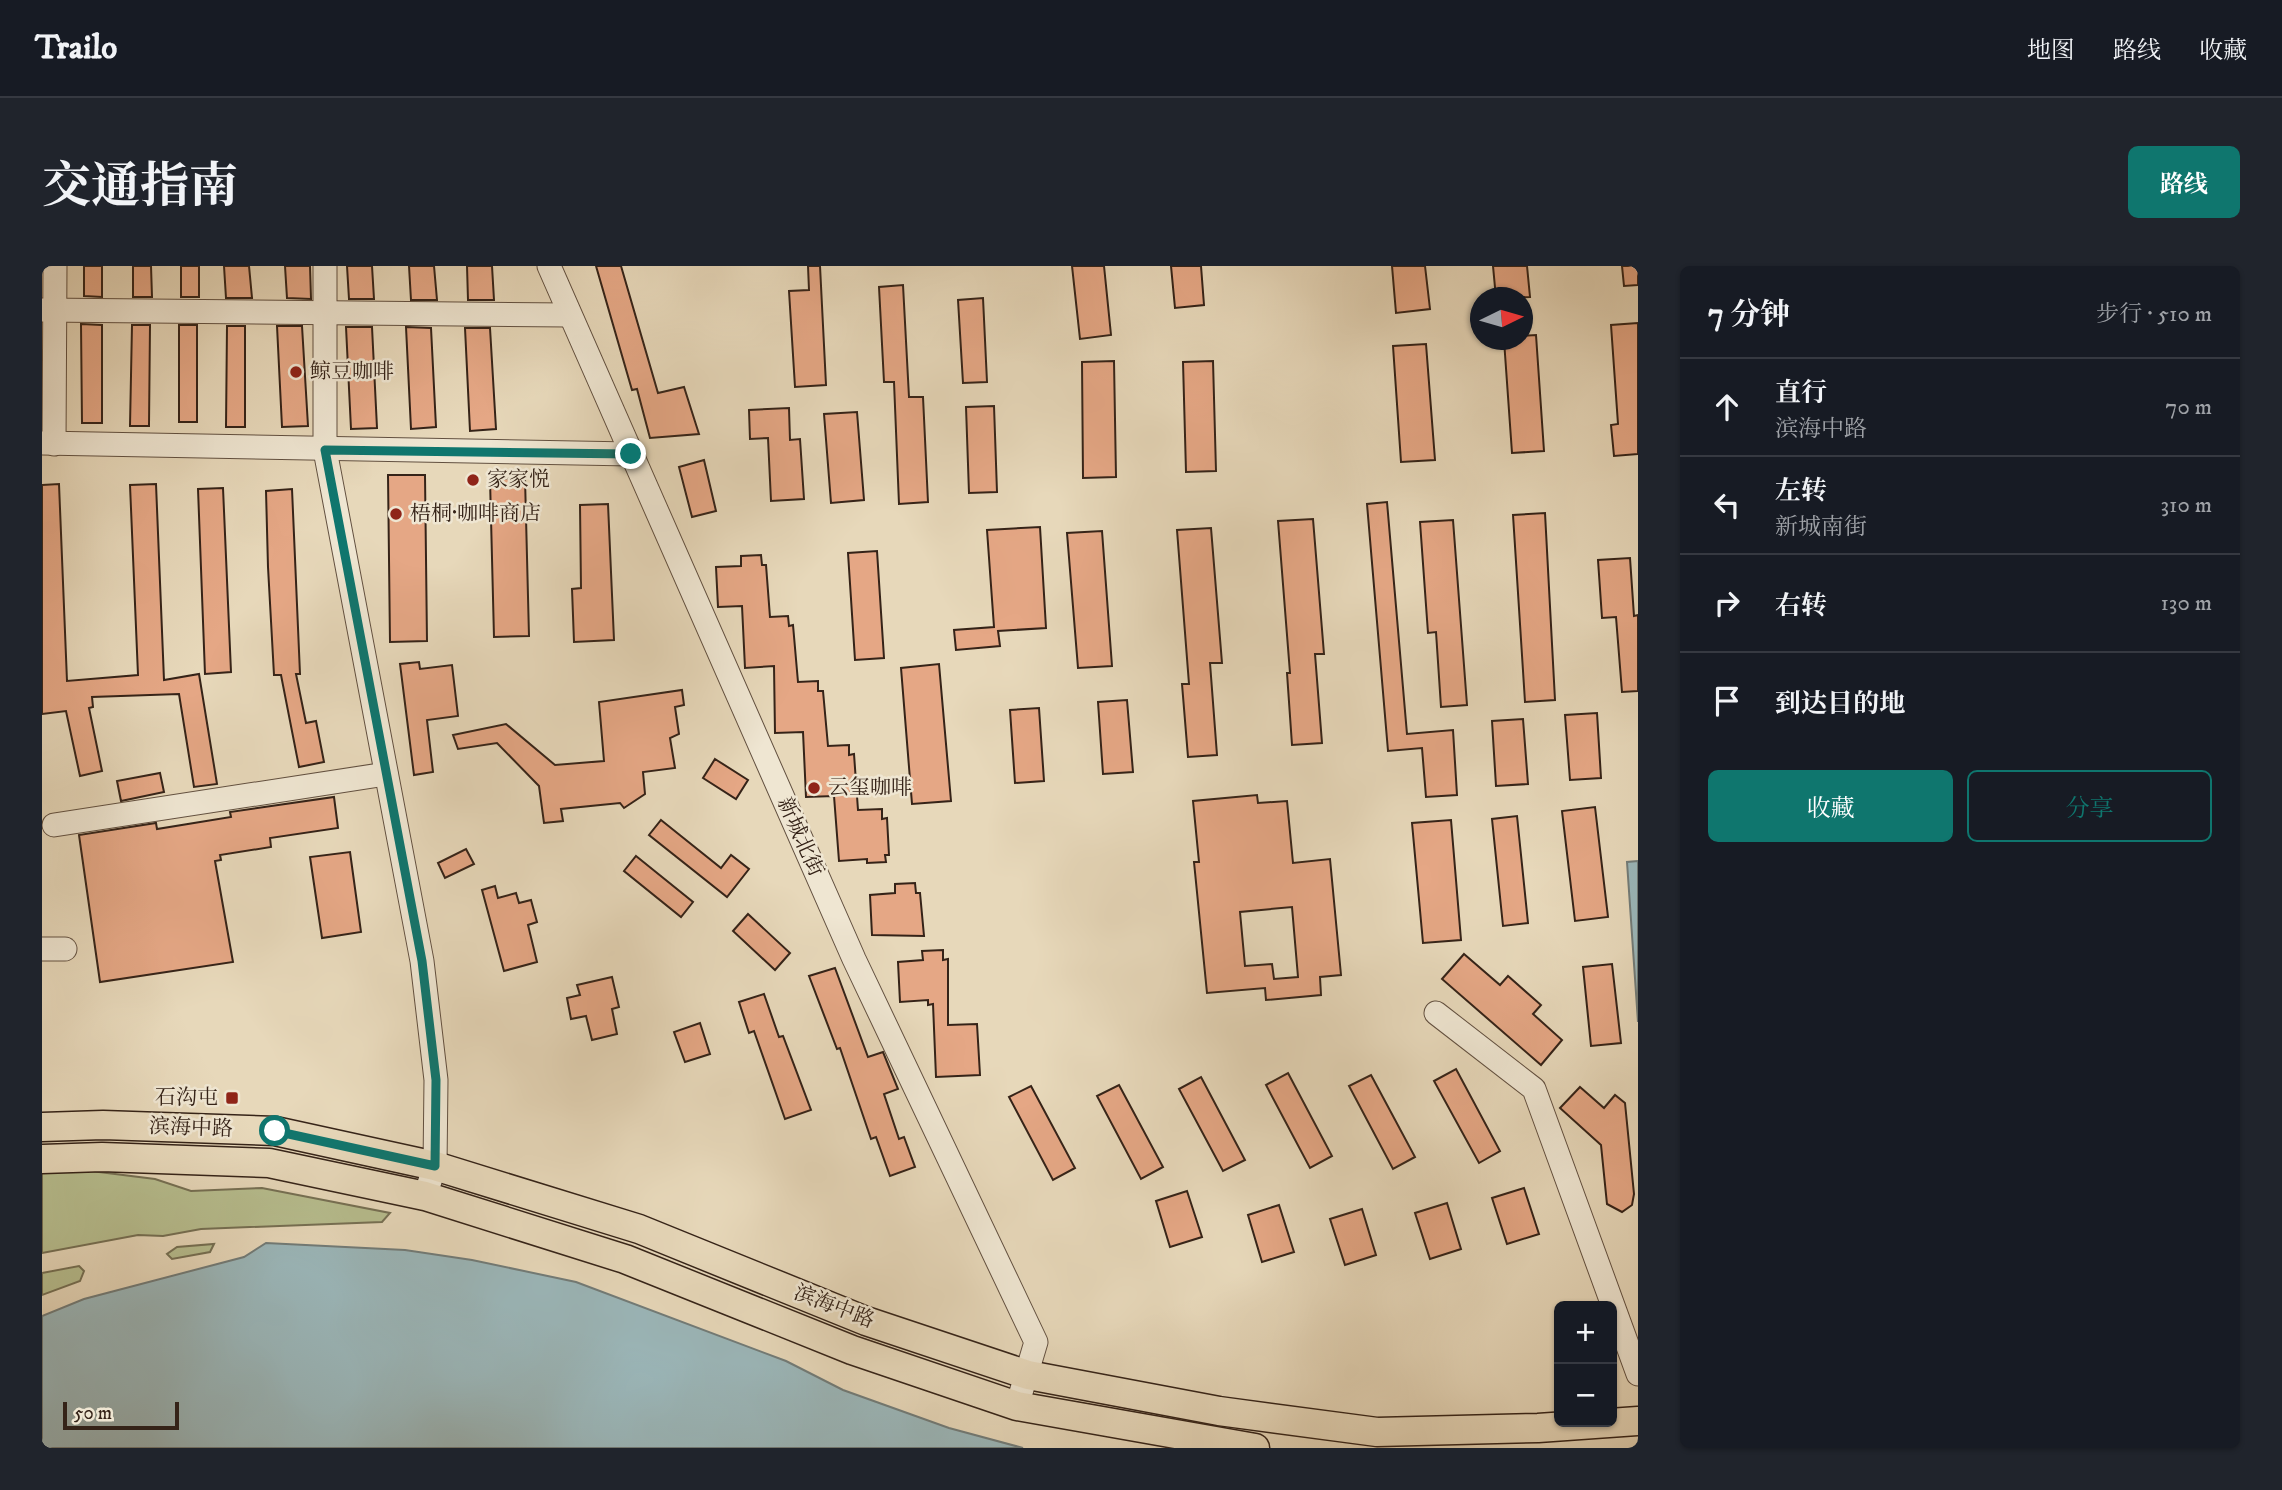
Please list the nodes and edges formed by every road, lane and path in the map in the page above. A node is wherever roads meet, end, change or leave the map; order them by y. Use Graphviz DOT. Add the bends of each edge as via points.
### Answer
graph roads {
  1 [pos="55,266"];
  2 [pos="325,266"];
  3 [pos="549,266"];
  4 [pos="48,310"];
  5 [pos="325,313"];
  6 [pos="568,315"];
  7 [pos="48,443"];
  8 [pos="325,450"];
  9 [pos="631,454"];
  10 [pos="386,774"];
  11 [pos="54,825"];
  12 [pos="42,949"];
  13 [pos="65,949"];
  14 [pos="1436,1013"];
  15 [pos="42,1127"];
  16 [pos="42,1159"];
  17 [pos="435,1166"];
  18 [pos="425,1196"];
  19 [pos="1638,1374"];
  20 [pos="1028,1375"];
  21 [pos="1017,1406"];
  22 [pos="1638,1421"];
  23 [pos="1255,1448"];
  1 -- 4 [label="street"];
  2 -- 5 [label="street"];
  3 -- 6 [label="street, 新城北街"];
  4 -- 5 [label="street"];
  4 -- 7 [label="street"];
  5 -- 6 [label="street"];
  5 -- 8 [label="street"];
  6 -- 9 [label="street, 新城北街"];
  7 -- 8 [label="street"];
  8 -- 9 [label="street"];
  8 -- 10 [label="street"];
  9 -- 20 [label="street, 新城北街" via="855,959 1036,1342"];
  10 -- 11 [label="street"];
  10 -- 17 [label="street" via="422,961 436,1080"];
  12 -- 13 [label="street"];
  14 -- 19 [label="street" via="1534,1089"];
  15 -- 17 [label="main road, 滨海中路" via="275,1131"];
  16 -- 18 [label="main road, 滨海中路" via="269,1163"];
  17 -- 18 [label="street"];
  17 -- 20 [label="main road, 滨海中路" via="639,1229 866,1321"];
  18 -- 21 [label="main road, 滨海中路" via="625,1259 852,1350"];
  20 -- 21 [label="street, 新城北街"];
  20 -- 22 [label="main road, 滨海中路" via="1219,1411 1377,1433"];
  21 -- 23 [label="main road, 滨海中路"];
}
